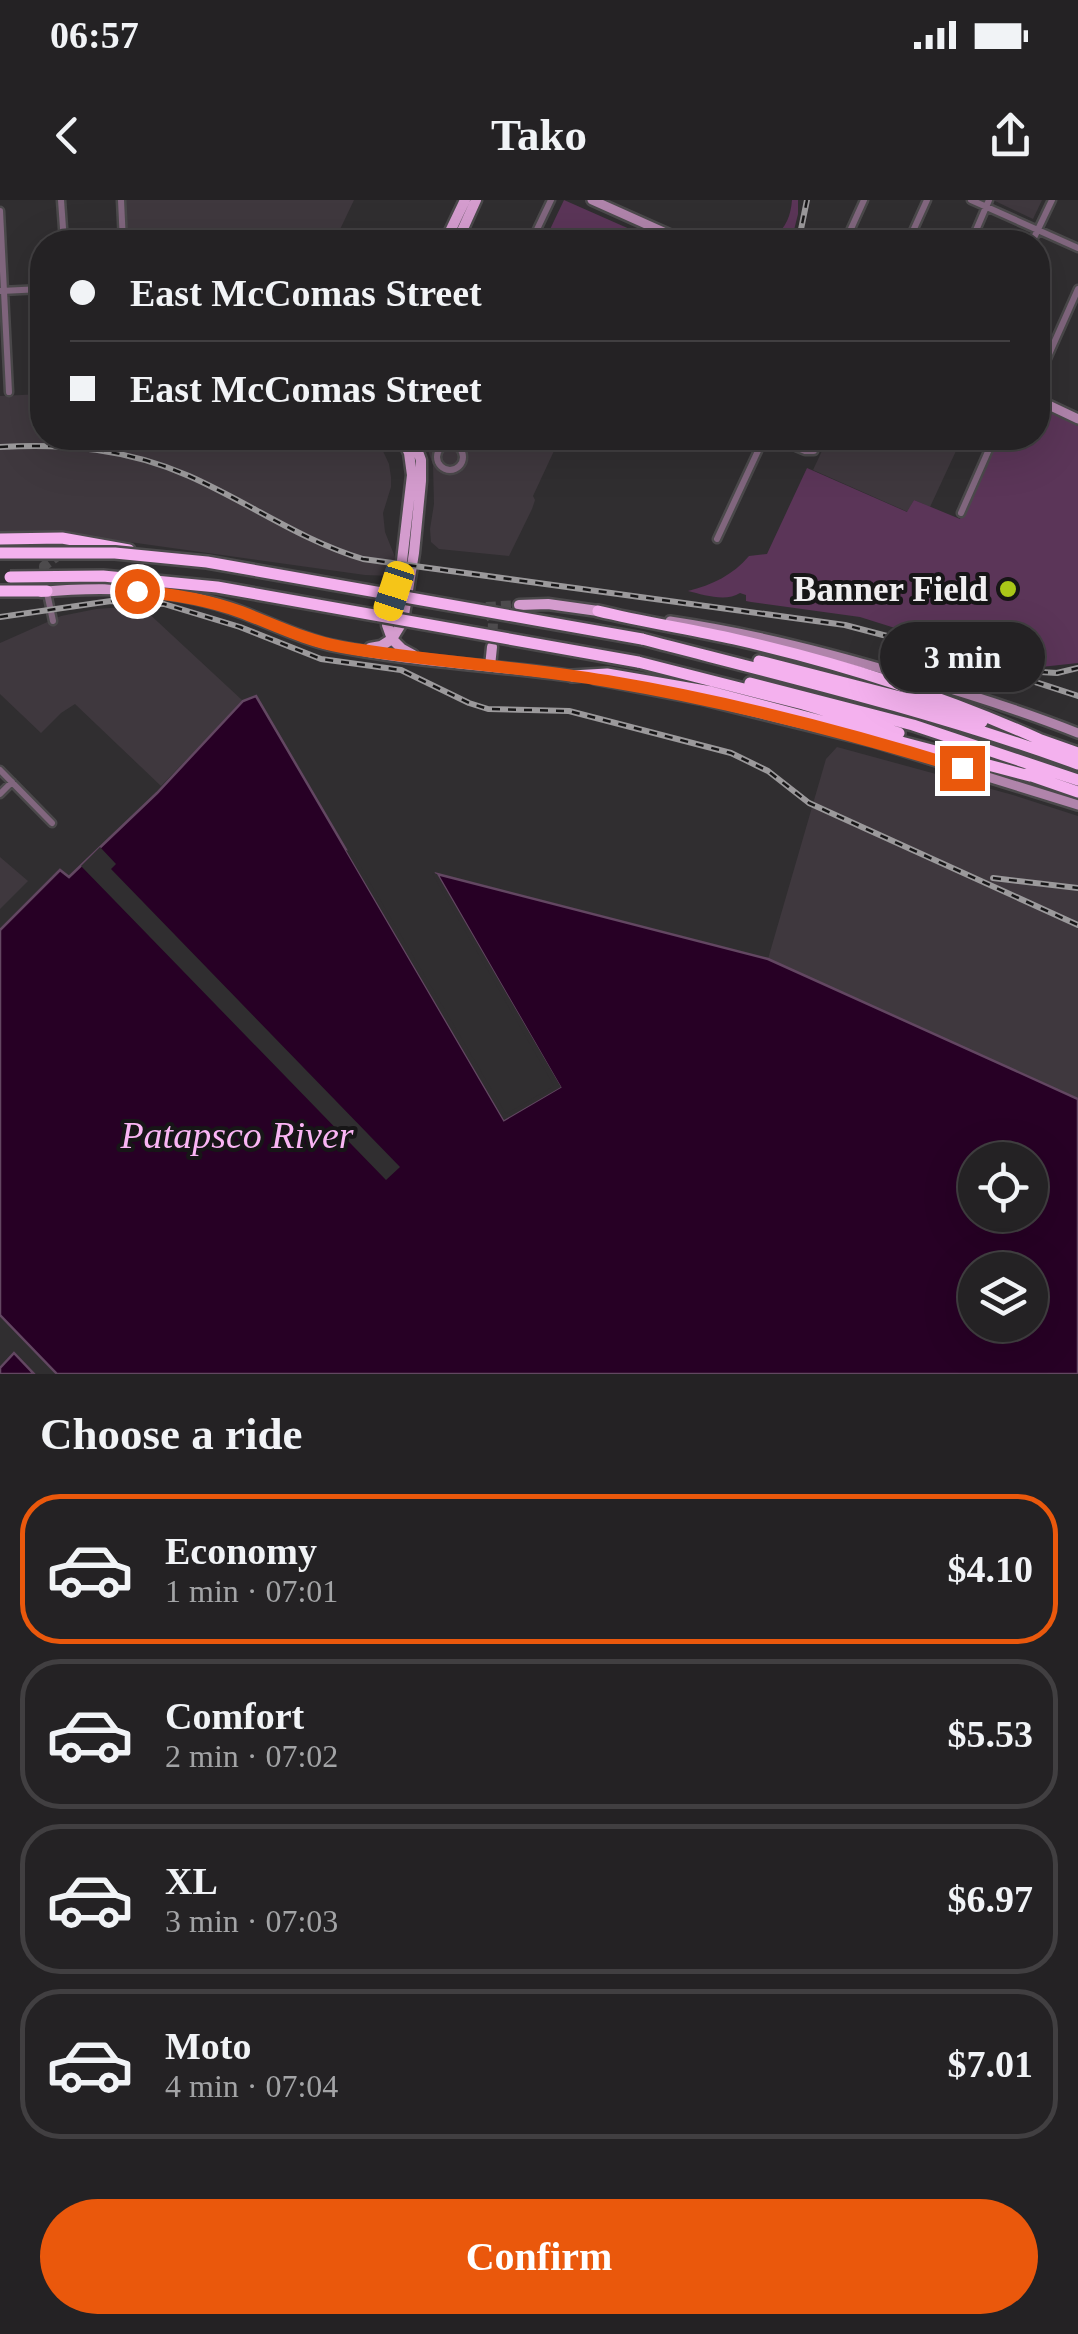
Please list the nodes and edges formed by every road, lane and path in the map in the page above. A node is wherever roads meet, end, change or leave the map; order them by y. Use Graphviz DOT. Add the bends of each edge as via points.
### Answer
graph roads {
  1 [pos="62,200"];
  2 [pos="121,200"];
  3 [pos="464,200"];
  4 [pos="476,200"];
  5 [pos="551,200"];
  6 [pos="592,200"];
  7 [pos="864,200"];
  8 [pos="926,200"];
  9 [pos="971,200"];
  10 [pos="1052,200"];
  11 [pos="987,203"];
  12 [pos="615,205"];
  13 [pos="0,211"];
  14 [pos="63,230"];
  15 [pos="122,230"];
  16 [pos="457,230"];
  17 [pos="460,230"];
  18 [pos="537,230"];
  19 [pos="663,230"];
  20 [pos="850,230"];
  21 [pos="913,230"];
  22 [pos="976,230"];
  23 [pos="1038,230"];
  24 [pos="1050,235"];
  25 [pos="1078,248"];
  26 [pos="1078,289"];
  27 [pos="30,290"];
  28 [pos="2,291"];
  29 [pos="1050,352"];
  30 [pos="9,392"];
  31 [pos="1050,405"];
  32 [pos="1078,418"];
  33 [pos="408,450"];
  34 [pos="418,450"];
  35 [pos="441,450"];
  36 [pos="462,450"];
  37 [pos="759,450"];
  38 [pos="989,450"];
  39 [pos="961,514"];
  40 [pos="0,539"];
  41 [pos="718,539"];
  42 [pos="138,551"];
  43 [pos="0,553"];
  44 [pos="0,577"];
  45 [pos="46,588"];
  46 [pos="0,594"];
  47 [pos="519,605"];
  48 [pos="598,612"];
  49 [pos="53,621"];
  50 [pos="392,639"];
  51 [pos="642,639"];
  52 [pos="492,647"];
  53 [pos="354,649"];
  54 [pos="422,658"];
  55 [pos="638,662"];
  56 [pos="490,666"];
  57 [pos="572,676"];
  58 [pos="1078,733"];
  59 [pos="1043,741"];
  60 [pos="1078,753"];
  61 [pos="1078,764"];
  62 [pos="0,770"];
  63 [pos="1030,776"];
  64 [pos="1078,780"];
  65 [pos="12,782"];
  66 [pos="1078,792"];
  67 [pos="0,794"];
  68 [pos="1078,805"];
  69 [pos="52,823"];
  1 -- 14 [label="street"];
  2 -- 15 [label="street"];
  3 -- 16 [label="main road"];
  4 -- 17 [label="main road"];
  5 -- 18 [label="street"];
  6 -- 12 [label="street"];
  7 -- 20 [label="street"];
  8 -- 21 [label="street"];
  9 -- 11 [label="street"];
  10 -- 23 [label="street"];
  11 -- 22 [label="street"];
  11 -- 23 [label="street"];
  12 -- 19 [label="street"];
  13 -- 28 [label="street"];
  24 -- 25 [label="street"];
  26 -- 29 [label="street"];
  27 -- 28 [label="street"];
  28 -- 30 [label="street"];
  31 -- 32 [label="street"];
  33 -- 50 [label="main road" via="412,475 400,578 387,615"];
  34 -- 50 [label="main road" via="422,474 414,554 404,617"];
  35 -- 36 [label="street" via="437,460 444,470 462,464"];
  37 -- 41 [label="street"];
  38 -- 39 [label="street"];
  40 -- 42 [label="highway" via="62,538"];
  43 -- 51 [label="highway, bridge" via="115,553 219,563"];
  44 -- 55 [label="highway, bridge" via="103,576 217,587"];
  45 -- 46 [label="highway"];
  45 -- 49 [label="street"];
  45 -- 53 [label="main road" via="190,598"];
  47 -- 48 [label="main road"];
  48 -- 58 [label="street" via="807,647"];
  48 -- 59 [label="highway" via="825,663 951,702"];
  50 -- 53 [label="main road"];
  50 -- 54 [label="main road"];
  51 -- 59 [label="highway" via="818,675"];
  51 -- 61 [label="highway" via="855,694"];
  52 -- 56 [label="main road"];
  53 -- 54 [label="main road"];
  54 -- 56 [label="main road"];
  55 -- 63 [label="highway" via="834,713"];
  55 -- 64 [label="highway" via="844,706"];
  56 -- 57 [label="main road"];
  57 -- 63 [label="highway" via="607,674 711,692"];
  57 -- 68 [label="street" via="671,692 875,742"];
  59 -- 60 [label="highway"];
  62 -- 65 [label="street"];
  63 -- 66 [label="highway"];
  65 -- 67 [label="street"];
  65 -- 69 [label="street"];
}
